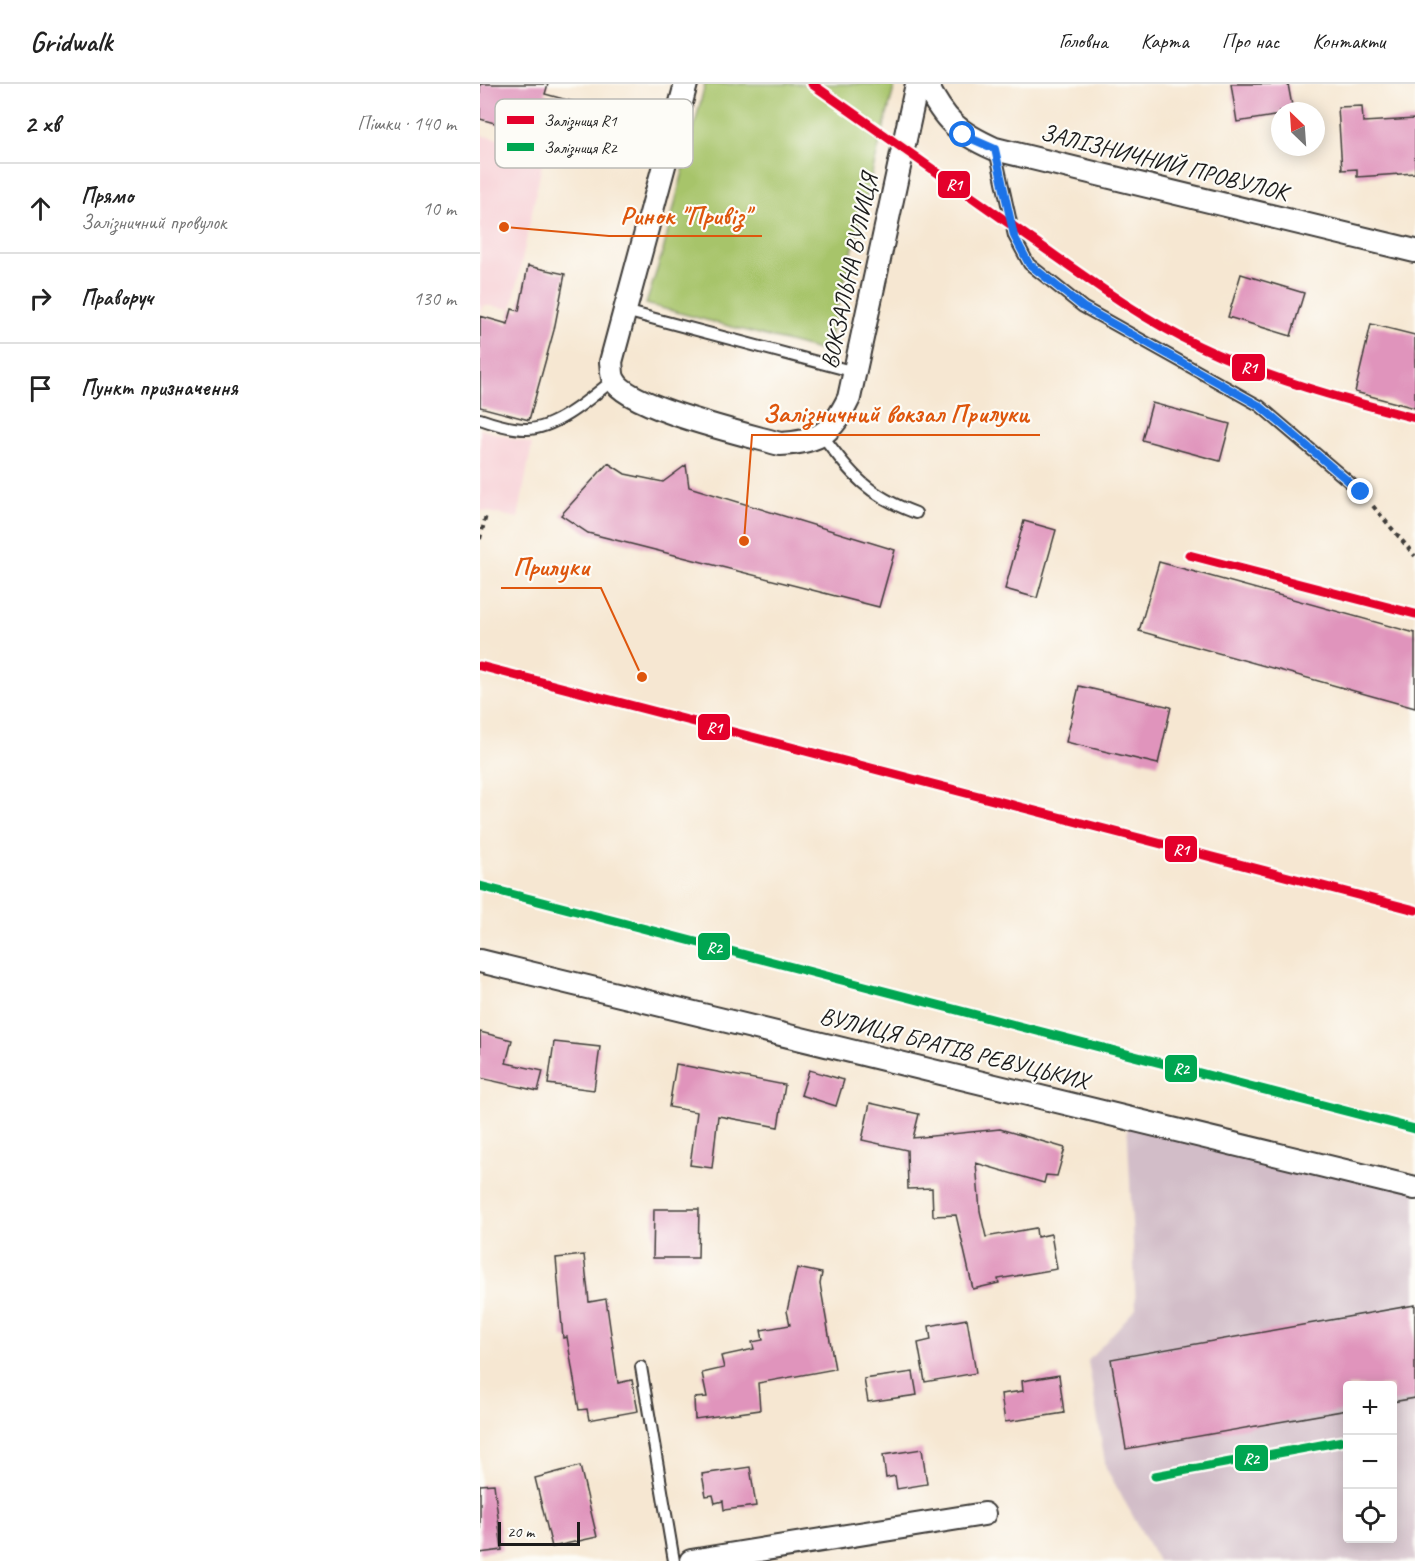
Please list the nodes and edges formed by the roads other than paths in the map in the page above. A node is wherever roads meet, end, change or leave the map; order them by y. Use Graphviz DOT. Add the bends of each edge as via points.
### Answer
graph roads {
  1 [pos="686,84"];
  2 [pos="917,84"];
  3 [pos="926,84"];
  4 [pos="682,99"];
  5 [pos="995,149"];
  6 [pos="663,168"];
  7 [pos="1415,251"];
  8 [pos="625,311"];
  9 [pos="855,372"];
  10 [pos="614,380"];
  11 [pos="480,419"];
  12 [pos="822,435"];
  13 [pos="1361,492"];
  14 [pos="916,513"];
  15 [pos="480,962"];
  16 [pos="1415,1188"];
  17 [pos="641,1367"];
  18 [pos="984,1514"];
  19 [pos="674,1561"];
  20 [pos="691,1561"];
  1 -- 4 [label="street"];
  2 -- 9 [label="street, ВОКЗАЛЬНА ВУЛИЦЯ"];
  3 -- 5 [label="street, ЗАЛІЗНИЧНИЙ ПРОВУЛОК" via="938,108 963,135"];
  5 -- 7 [label="street, ЗАЛІЗНИЧНИЙ ПРОВУЛОК"];
  5 -- 13 [label="lane" via="1014,236 1029,264 1083,307 1260,406"];
  6 -- 8 [label="street"];
  8 -- 9 [label="lane"];
  8 -- 10 [label="street" via="611,362"];
  9 -- 12 [label="street, ВОКЗАЛЬНА ВУЛИЦЯ" via="837,423"];
  10 -- 11 [label="lane" via="575,409 543,426 526,429"];
  10 -- 12 [label="street" via="644,404 780,444 803,443"];
  12 -- 14 [label="lane" via="855,479 887,502"];
  15 -- 16 [label="street, ВУЛИЦЯ БРАТІВ РЕВУЦЬКИХ"];
  17 -- 19 [label="lane"];
  18 -- 20 [label="street"];
}
